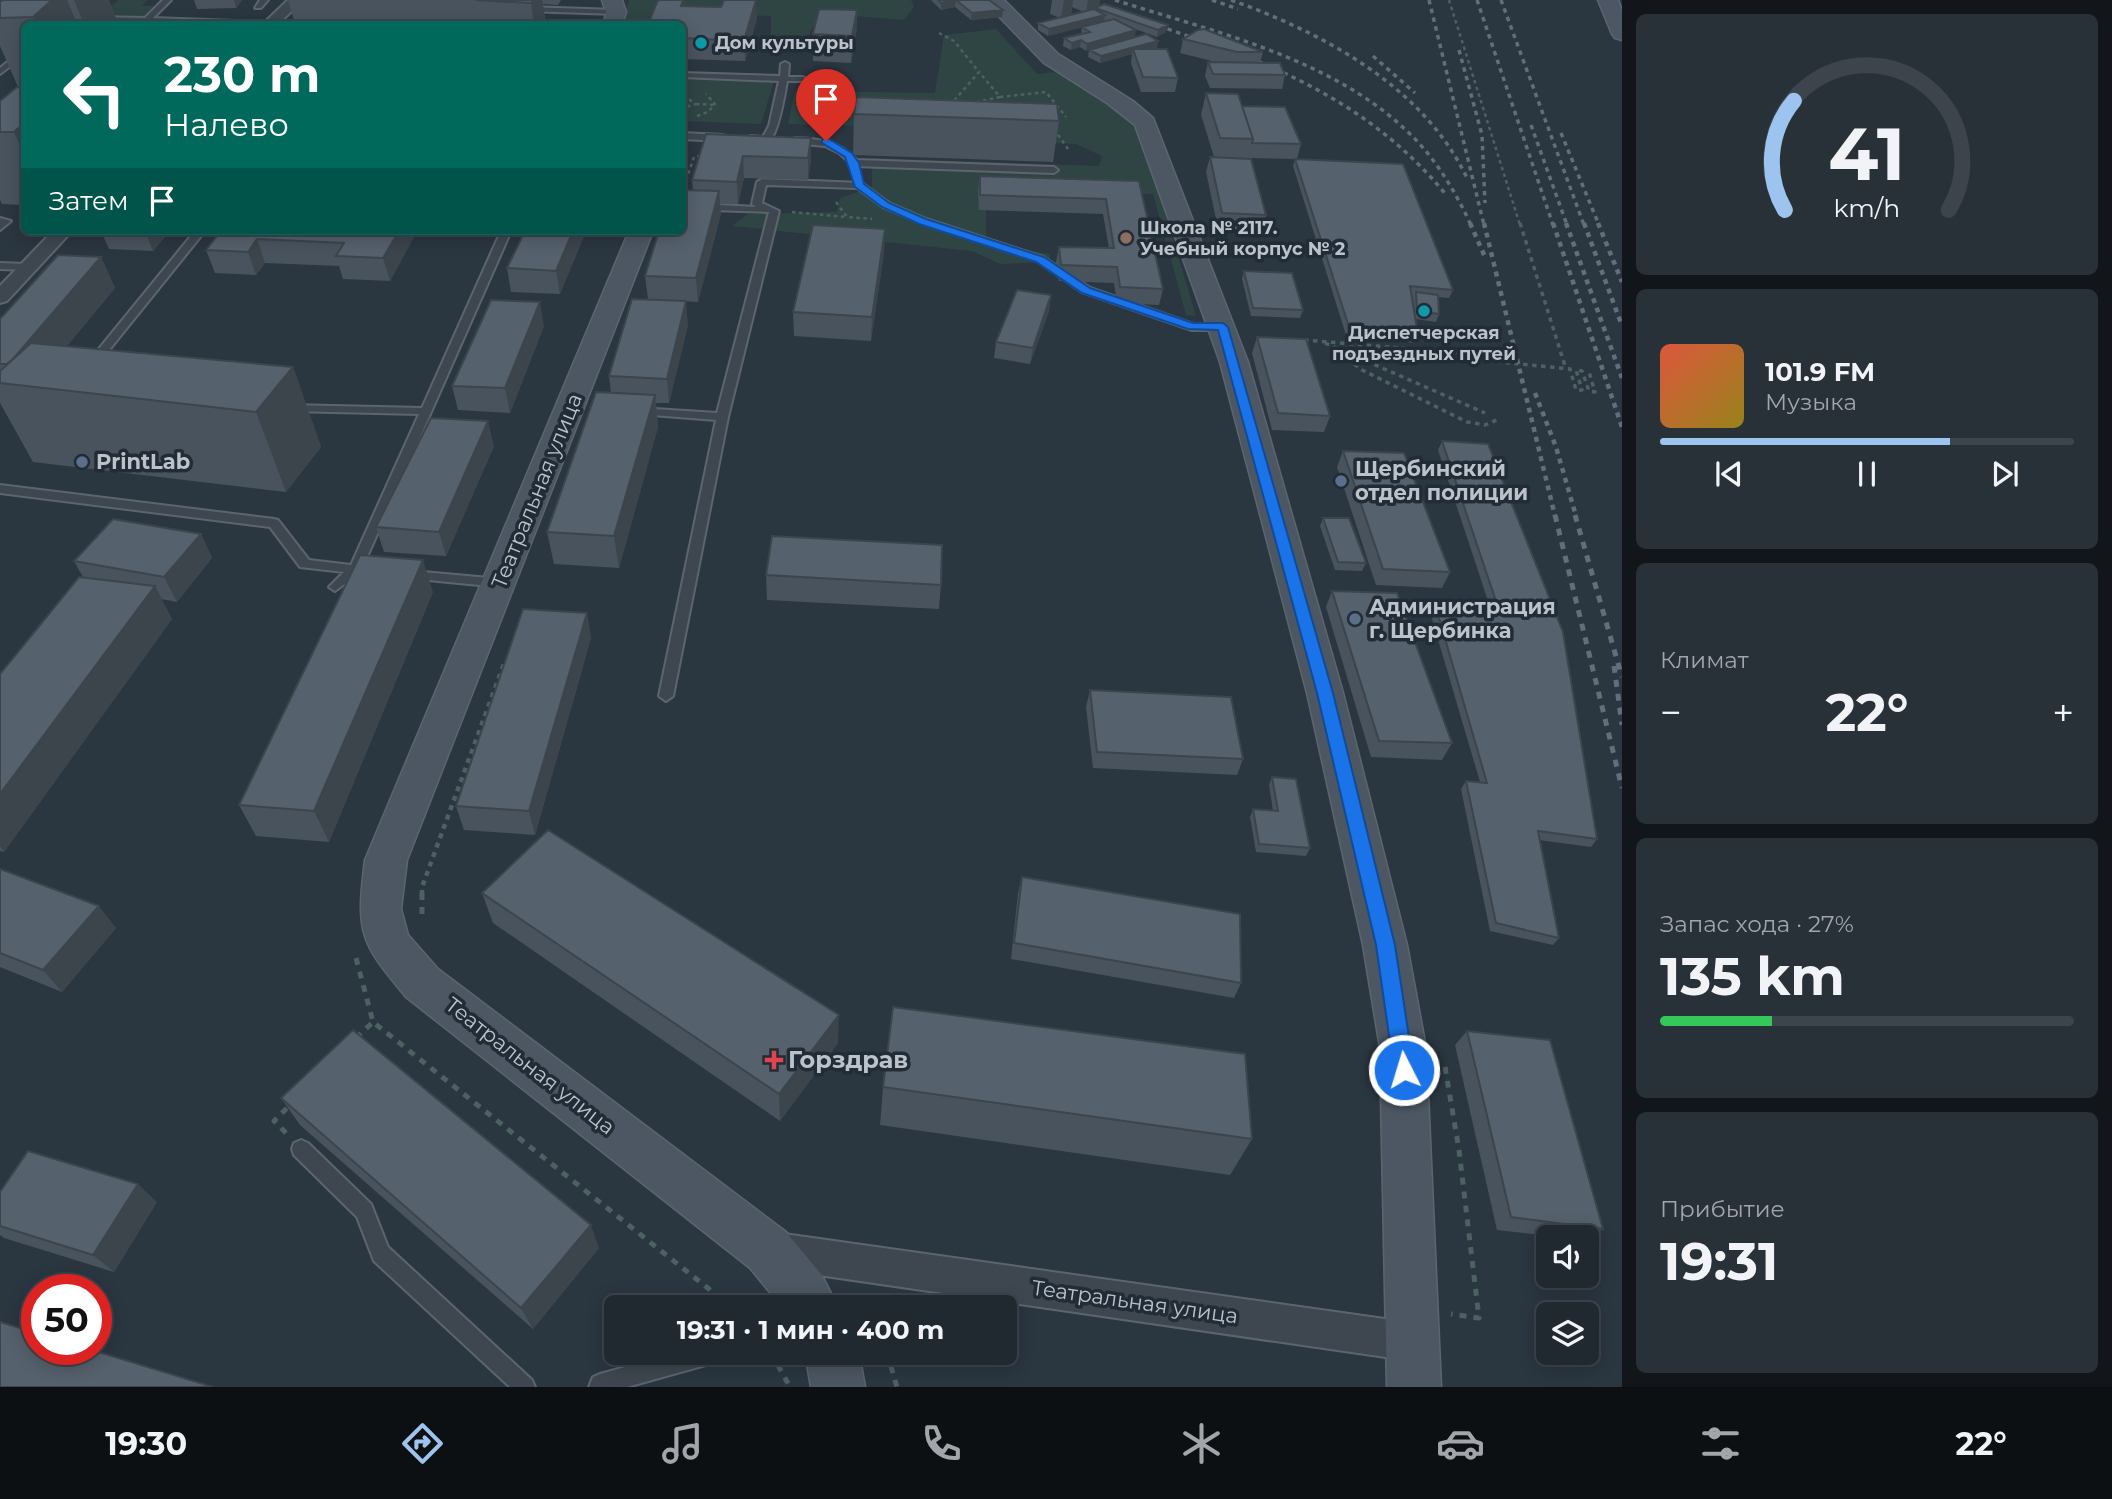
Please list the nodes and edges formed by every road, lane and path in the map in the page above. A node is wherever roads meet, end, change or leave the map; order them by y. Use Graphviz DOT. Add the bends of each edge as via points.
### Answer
graph roads {
  1 [pos="167,0"];
  2 [pos="296,0"];
  3 [pos="993,0"];
  4 [pos="1448,0"];
  5 [pos="1608,0"];
  6 [pos="513,9"];
  7 [pos="614,12"];
  8 [pos="82,19"];
  9 [pos="146,21"];
  10 [pos="273,21"];
  11 [pos="939,33"];
  12 [pos="1622,34"];
  13 [pos="21,55"];
  14 [pos="785,64"];
  15 [pos="0,72"];
  16 [pos="979,72"];
  17 [pos="686,75"];
  18 [pos="784,79"];
  19 [pos="803,79"];
  20 [pos="688,91"];
  21 [pos="702,93"];
  22 [pos="686,96"];
  23 [pos="1000,97"];
  24 [pos="686,101"];
  25 [pos="973,103"];
  26 [pos="696,104"];
  27 [pos="865,104"];
  28 [pos="715,105"];
  29 [pos="960,106"];
  30 [pos="686,107"];
  31 [pos="691,117"];
  32 [pos="1066,117"];
  33 [pos="773,126"];
  34 [pos="1045,130"];
  35 [pos="686,136"];
  36 [pos="765,140"];
  37 [pos="778,140"];
  38 [pos="790,141"];
  39 [pos="1068,149"];
  40 [pos="694,157"];
  41 [pos="854,163"];
  42 [pos="1054,170"];
  43 [pos="686,180"];
  44 [pos="859,185"];
  45 [pos="686,206"];
  46 [pos="774,211"];
  47 [pos="847,217"];
  48 [pos="0,221"];
  49 [pos="0,227"];
  50 [pos="59,235"];
  51 [pos="197,235"];
  52 [pos="504,235"];
  53 [pos="640,235"];
  54 [pos="0,266"];
  55 [pos="28,267"];
  56 [pos="0,297"];
  57 [pos="1223,327"];
  58 [pos="1296,340"];
  59 [pos="1320,341"];
  60 [pos="1354,356"];
  61 [pos="1566,369"];
  62 [pos="1589,372"];
  63 [pos="82,377"];
  64 [pos="275,407"];
  65 [pos="621,410"];
  66 [pos="424,411"];
  67 [pos="1485,413"];
  68 [pos="722,418"];
  69 [pos="1499,419"];
  70 [pos="0,489"];
  71 [pos="355,570"];
  72 [pos="500,583"];
  73 [pos="335,587"];
  74 [pos="507,654"];
  75 [pos="666,696"];
  76 [pos="422,932"];
  77 [pos="355,954"];
  78 [pos="373,1021"];
  79 [pos="355,1040"];
  80 [pos="1443,1056"];
  81 [pos="301,1094"];
  82 [pos="301,1149"];
  83 [pos="768,1250"];
  84 [pos="715,1295"];
  85 [pos="805,1295"];
  86 [pos="1412,1325"];
  87 [pos="670,1365"];
  88 [pos="778,1365"];
  89 [pos="834,1365"];
  90 [pos="891,1365"];
  91 [pos="596,1386"];
  92 [pos="525,1387"];
  93 [pos="790,1387"];
  94 [pos="838,1387"];
  95 [pos="897,1387"];
  96 [pos="1414,1387"];
  1 -- 9 [label="lane"];
  2 -- 10 [label="street"];
  3 -- 57 [label="main road" via="1059,65 1109,93 1145,123"];
  4 -- 61 [label="path"];
  5 -- 12 [label="main road"];
  6 -- 7 [label="lane"];
  8 -- 9 [label="lane"];
  11 -- 16 [label="path" via="954,41"];
  13 -- 15 [label="lane"];
  14 -- 18 [label="lane"];
  16 -- 23 [label="path"];
  16 -- 29 [label="path" via="946,109"];
  17 -- 18 [label="lane"];
  18 -- 19 [label="lane"];
  18 -- 33 [label="lane"];
  20 -- 22 [label="path"];
  21 -- 28 [label="path" via="714,99"];
  23 -- 25 [label="path"];
  23 -- 32 [label="path" via="1046,92"];
  24 -- 26 [label="path"];
  26 -- 28 [label="path"];
  26 -- 30 [label="path"];
  27 -- 33 [label="path" via="816,107 812,121"];
  28 -- 31 [label="path"];
  33 -- 36 [label="lane"];
  34 -- 39 [label="path" via="1055,129"];
  35 -- 36 [label="lane"];
  36 -- 37 [label="lane"];
  38 -- 41 [label="lane" via="826,141"];
  40 -- 43 [label="path"];
  41 -- 42 [label="lane"];
  41 -- 44 [label="lane"];
  44 -- 46 [label="lane" via="762,183 757,204"];
  44 -- 57 [label="lane" via="886,205 923,222 1040,259 1086,290 1192,327"];
  45 -- 46 [label="lane"];
  46 -- 47 [label="path"];
  46 -- 68 [label="lane"];
  48 -- 49 [label="lane" via="6,221"];
  50 -- 55 [label="street"];
  51 -- 63 [label="lane"];
  52 -- 66 [label="lane"];
  53 -- 72 [label="main road, Театральная улица" via="577,406"];
  54 -- 55 [label="lane"];
  55 -- 56 [label="street"];
  57 -- 86 [label="main road" via="1325,693 1385,945 1403,1048"];
  58 -- 59 [label="path"];
  59 -- 60 [label="path"];
  59 -- 61 [label="path" via="1499,356 1500,362"];
  60 -- 67 [label="path"];
  60 -- 69 [label="path" via="1353,363 1362,370 1467,422 1485,425"];
  61 -- 62 [label="path" via="1570,369 1576,390 1582,390 1576,370 1582,371 1589,391 1595,392"];
  64 -- 66 [label="lane"];
  65 -- 68 [label="lane"];
  66 -- 71 [label="lane"];
  68 -- 75 [label="lane"];
  70 -- 71 [label="lane" via="274,523 305,564"];
  71 -- 72 [label="lane"];
  71 -- 73 [label="lane"];
  72 -- 83 [label="main road, Театральная улица" via="386,860 380,909 388,944 422,983"];
  74 -- 76 [label="path" via="422,887"];
  77 -- 78 [label="path"];
  78 -- 79 [label="path"];
  78 -- 84 [label="path"];
  80 -- 86 [label="path" via="1479,1318"];
  81 -- 82 [label="path" via="274,1121"];
  82 -- 92 [label="lane" via="364,1212 381,1254"];
  83 -- 85 [label="main road"];
  83 -- 86 [label="street, Театральная улица"];
  86 -- 96 [label="main road"];
  87 -- 91 [label="lane"];
  88 -- 93 [label="path"];
  89 -- 94 [label="main road"];
  90 -- 95 [label="path"];
}
